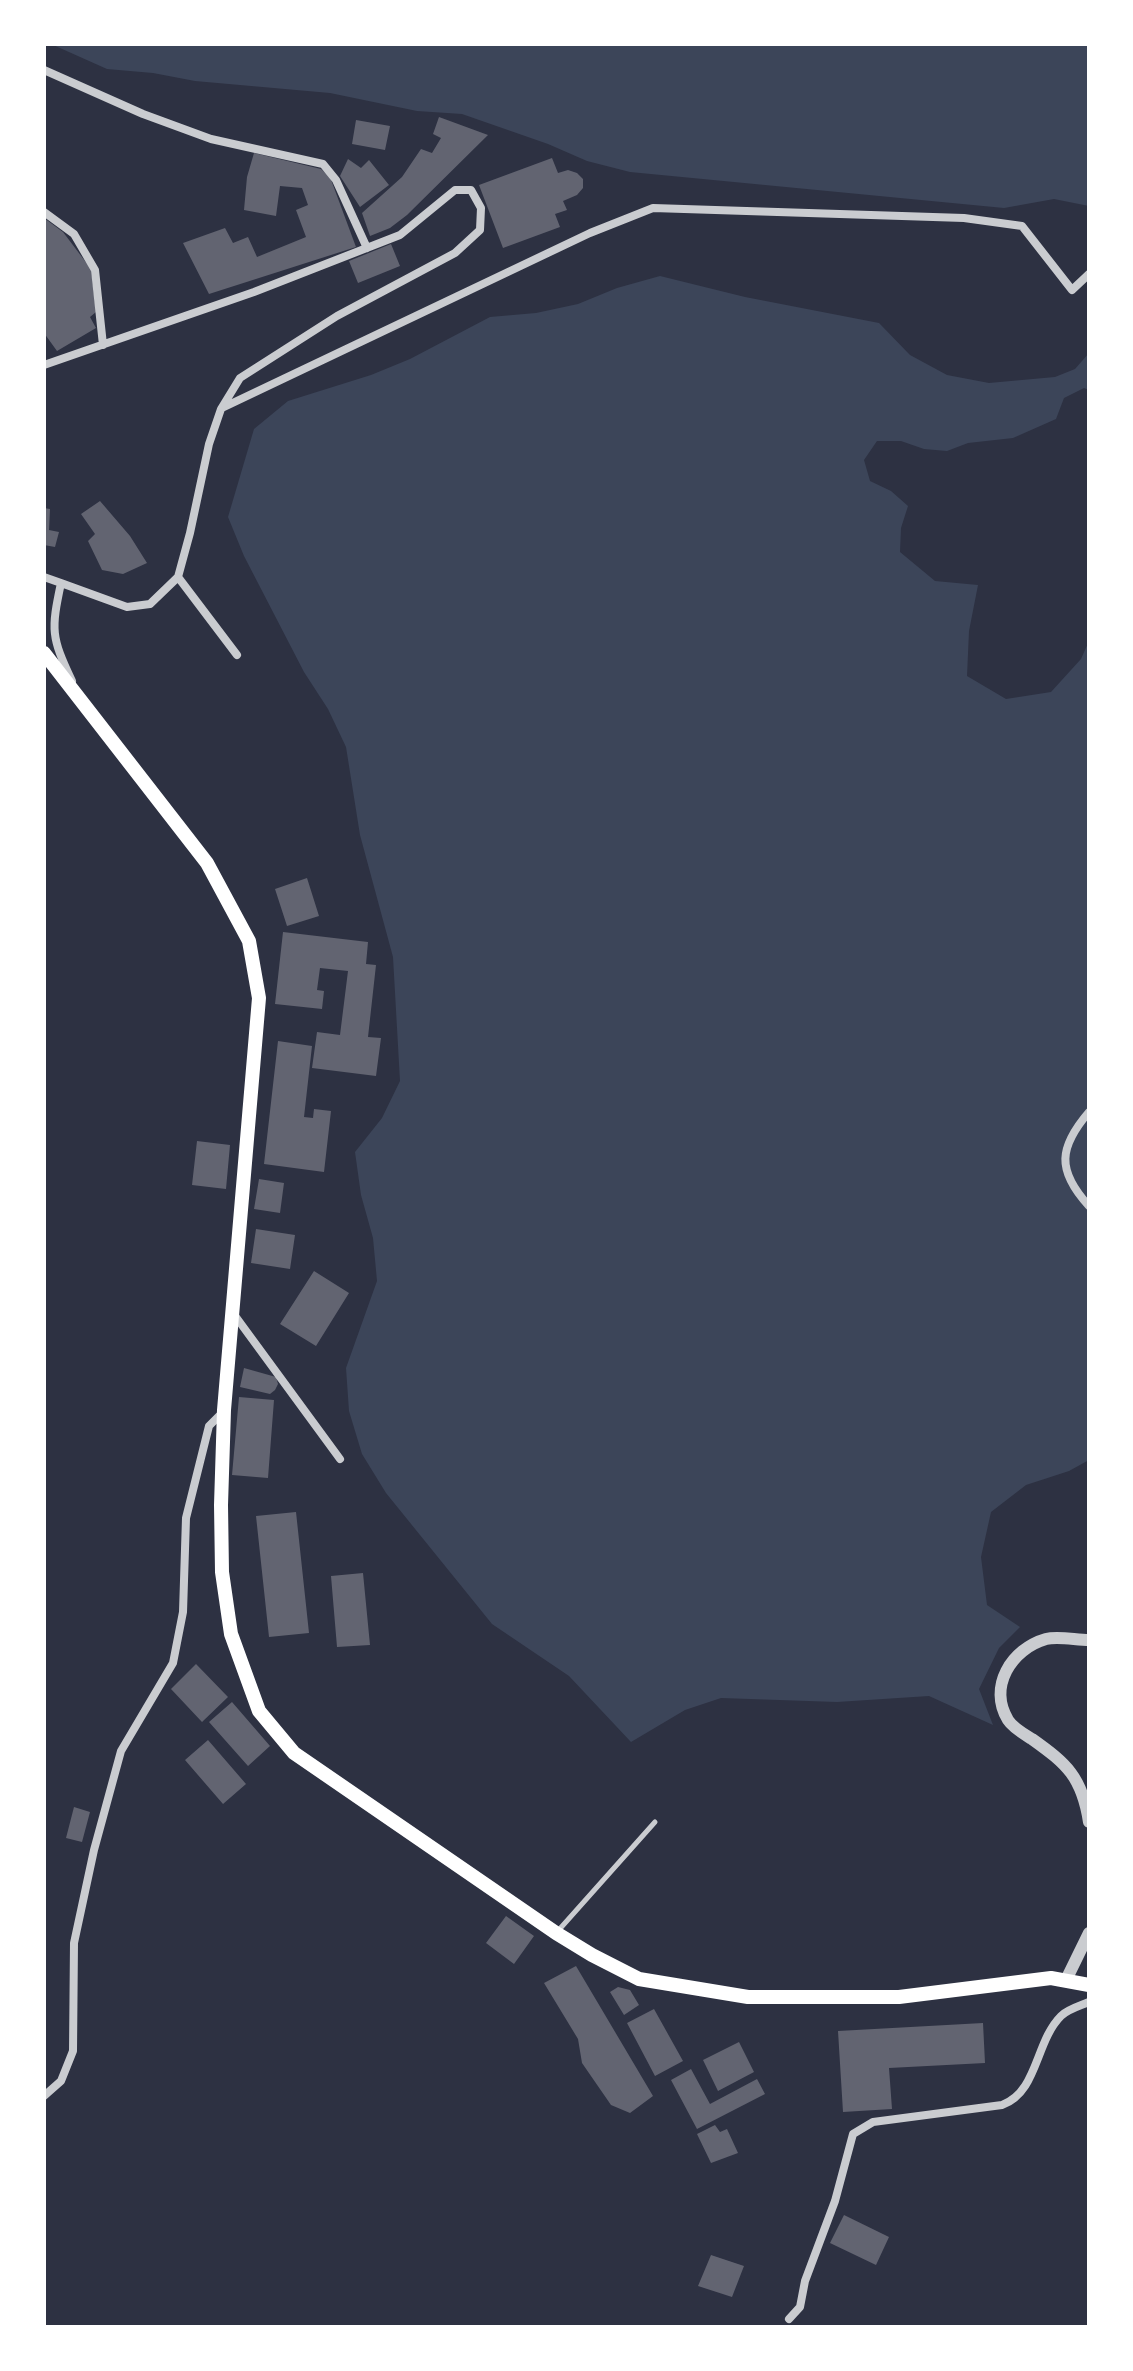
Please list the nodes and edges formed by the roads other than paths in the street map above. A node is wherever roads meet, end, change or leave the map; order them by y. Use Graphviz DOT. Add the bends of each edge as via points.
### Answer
graph roads {
  1 [pos="44,70"];
  2 [pos="44,212"];
  3 [pos="367,248"];
  4 [pos="1089,274"];
  5 [pos="103,345"];
  6 [pos="44,365"];
  7 [pos="221,409"];
  8 [pos="44,577"];
  9 [pos="178,577"];
  10 [pos="61,583"];
  11 [pos="44,653"];
  12 [pos="237,655"];
  13 [pos="83,703"];
  14 [pos="1089,1112"];
  15 [pos="1089,1206"];
  16 [pos="232,1312"];
  17 [pos="224,1410"];
  18 [pos="340,1459"];
  19 [pos="1089,1640"];
  20 [pos="655,1822"];
  21 [pos="1089,1822"];
  22 [pos="556,1933"];
  23 [pos="1089,1933"];
  24 [pos="1066,1980"];
  25 [pos="1089,1985"];
  26 [pos="1089,2002"];
  27 [pos="44,2096"];
  28 [pos="789,2319"];
  1 -- 3 [label="street" via="211,139 323,164 336,180"];
  2 -- 5 [label="street" via="74,234 95,270"];
  3 -- 5 [label="street"];
  3 -- 7 [label="street" via="400,235 455,190 471,190 481,208 480,230 455,253 337,316 240,378"];
  4 -- 7 [label="street" via="1072,290 1022,226 964,218 653,208"];
  5 -- 6 [label="street"];
  7 -- 9 [label="street"];
  8 -- 10 [label="street"];
  9 -- 10 [label="street" via="150,604 127,607"];
  9 -- 12 [label="street"];
  10 -- 13 [label="street" via="52,627"];
  11 -- 13 [label="main road"];
  13 -- 16 [label="main road" via="207,863 249,941 259,998"];
  14 -- 15 [label="street" via="1071,1133 1065,1155 1068,1177"];
  16 -- 17 [label="main road"];
  16 -- 18 [label="street"];
  17 -- 22 [label="main road" via="222,1572 231,1634 259,1711 294,1753"];
  17 -- 27 [label="street" via="209,1426 186,1518 183,1612 173,1663 121,1751 94,1850 74,1943 73,2051 61,2081"];
  19 -- 21 [label="street" via="1047,1639 1016,1653 1002,1681 1000,1705 1010,1724 1064,1762 1085,1798"];
  20 -- 22 [label="lane"];
  22 -- 24 [label="main road" via="639,1979 748,1997 899,1997"];
  23 -- 24 [label="street"];
  24 -- 25 [label="main road"];
  26 -- 28 [label="street" via="1062,2014 1049,2031 1023,2092 1012,2102 873,2122 853,2134 800,2307"];
}
